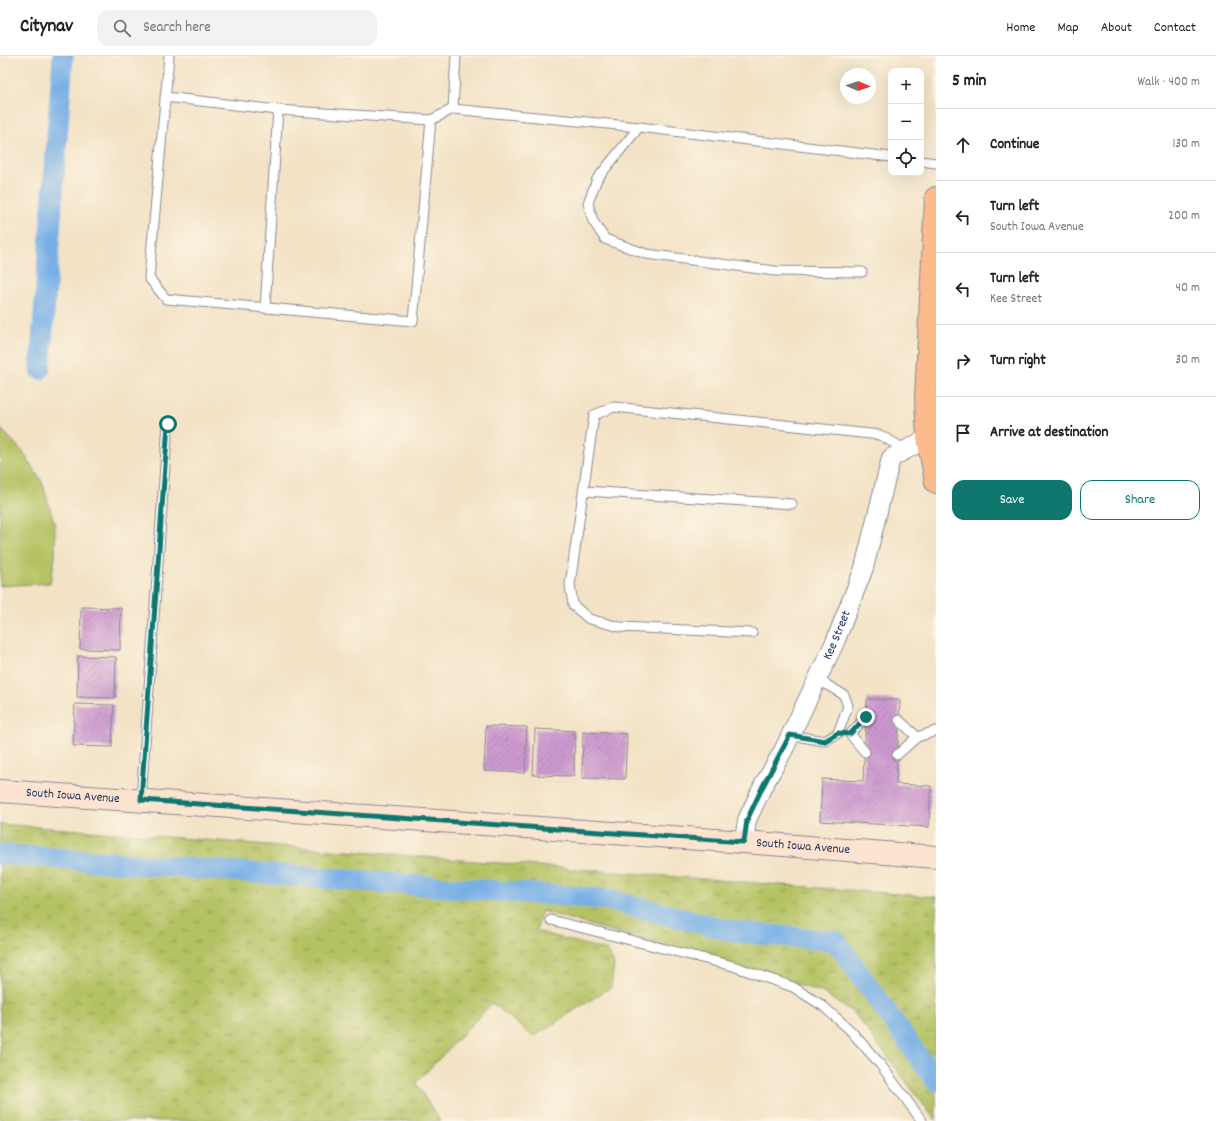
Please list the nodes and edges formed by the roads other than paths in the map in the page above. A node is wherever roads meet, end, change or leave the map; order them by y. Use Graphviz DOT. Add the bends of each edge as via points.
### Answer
graph roads {
  1 [pos="169,56"];
  2 [pos="456,56"];
  3 [pos="165,97"];
  4 [pos="453,109"];
  5 [pos="278,110"];
  6 [pos="431,120"];
  7 [pos="639,127"];
  8 [pos="888,157"];
  9 [pos="924,161"];
  10 [pos="936,163"];
  11 [pos="936,198"];
  12 [pos="936,205"];
  13 [pos="862,272"];
  14 [pos="265,308"];
  15 [pos="168,424"];
  16 [pos="928,438"];
  17 [pos="906,450"];
  18 [pos="936,482"];
  19 [pos="584,490"];
  20 [pos="792,504"];
  21 [pos="752,632"];
  22 [pos="817,679"];
  23 [pos="866,717"];
  24 [pos="899,720"];
  25 [pos="936,731"];
  26 [pos="838,733"];
  27 [pos="850,734"];
  28 [pos="790,735"];
  29 [pos="917,737"];
  30 [pos="865,752"];
  31 [pos="897,755"];
  32 [pos="0,791"];
  33 [pos="141,800"];
  34 [pos="744,842"];
  35 [pos="936,857"];
  36 [pos="551,920"];
  37 [pos="922,1121"];
  1 -- 3 [label="lane"];
  2 -- 4 [label="lane"];
  3 -- 5 [label="lane"];
  3 -- 14 [label="lane" via="149,278 166,299"];
  4 -- 6 [label="lane"];
  4 -- 7 [label="lane"];
  5 -- 6 [label="lane"];
  5 -- 14 [label="lane"];
  6 -- 14 [label="lane" via="413,321"];
  7 -- 8 [label="lane"];
  7 -- 13 [label="lane" via="597,179 588,204 593,221 605,239 646,254 775,271"];
  9 -- 10 [label="lane"];
  11 -- 12 [label="main road"];
  12 -- 16 [label="main road" via="926,399"];
  15 -- 33 [label="lane"];
  16 -- 17 [label="street, Kee Street"];
  16 -- 18 [label="main road"];
  17 -- 19 [label="lane" via="880,436 614,407 594,415"];
  17 -- 22 [label="street, Kee Street" via="891,458 864,568 835,642"];
  19 -- 20 [label="lane"];
  19 -- 21 [label="lane" via="570,585 573,605 589,619 620,627"];
  22 -- 26 [label="lane" via="844,695 848,706"];
  22 -- 28 [label="street, Kee Street"];
  23 -- 27 [label="lane"];
  24 -- 29 [label="lane"];
  25 -- 29 [label="lane"];
  26 -- 27 [label="lane"];
  26 -- 28 [label="lane" via="825,741"];
  27 -- 30 [label="lane"];
  28 -- 34 [label="street, Kee Street" via="747,820"];
  29 -- 31 [label="lane"];
  32 -- 33 [label="street, South Iowa Avenue"];
  33 -- 34 [label="street, South Iowa Avenue"];
  34 -- 35 [label="street, South Iowa Avenue"];
  36 -- 37 [label="lane" via="733,966 793,987 823,1006 850,1030 880,1064"];
}
